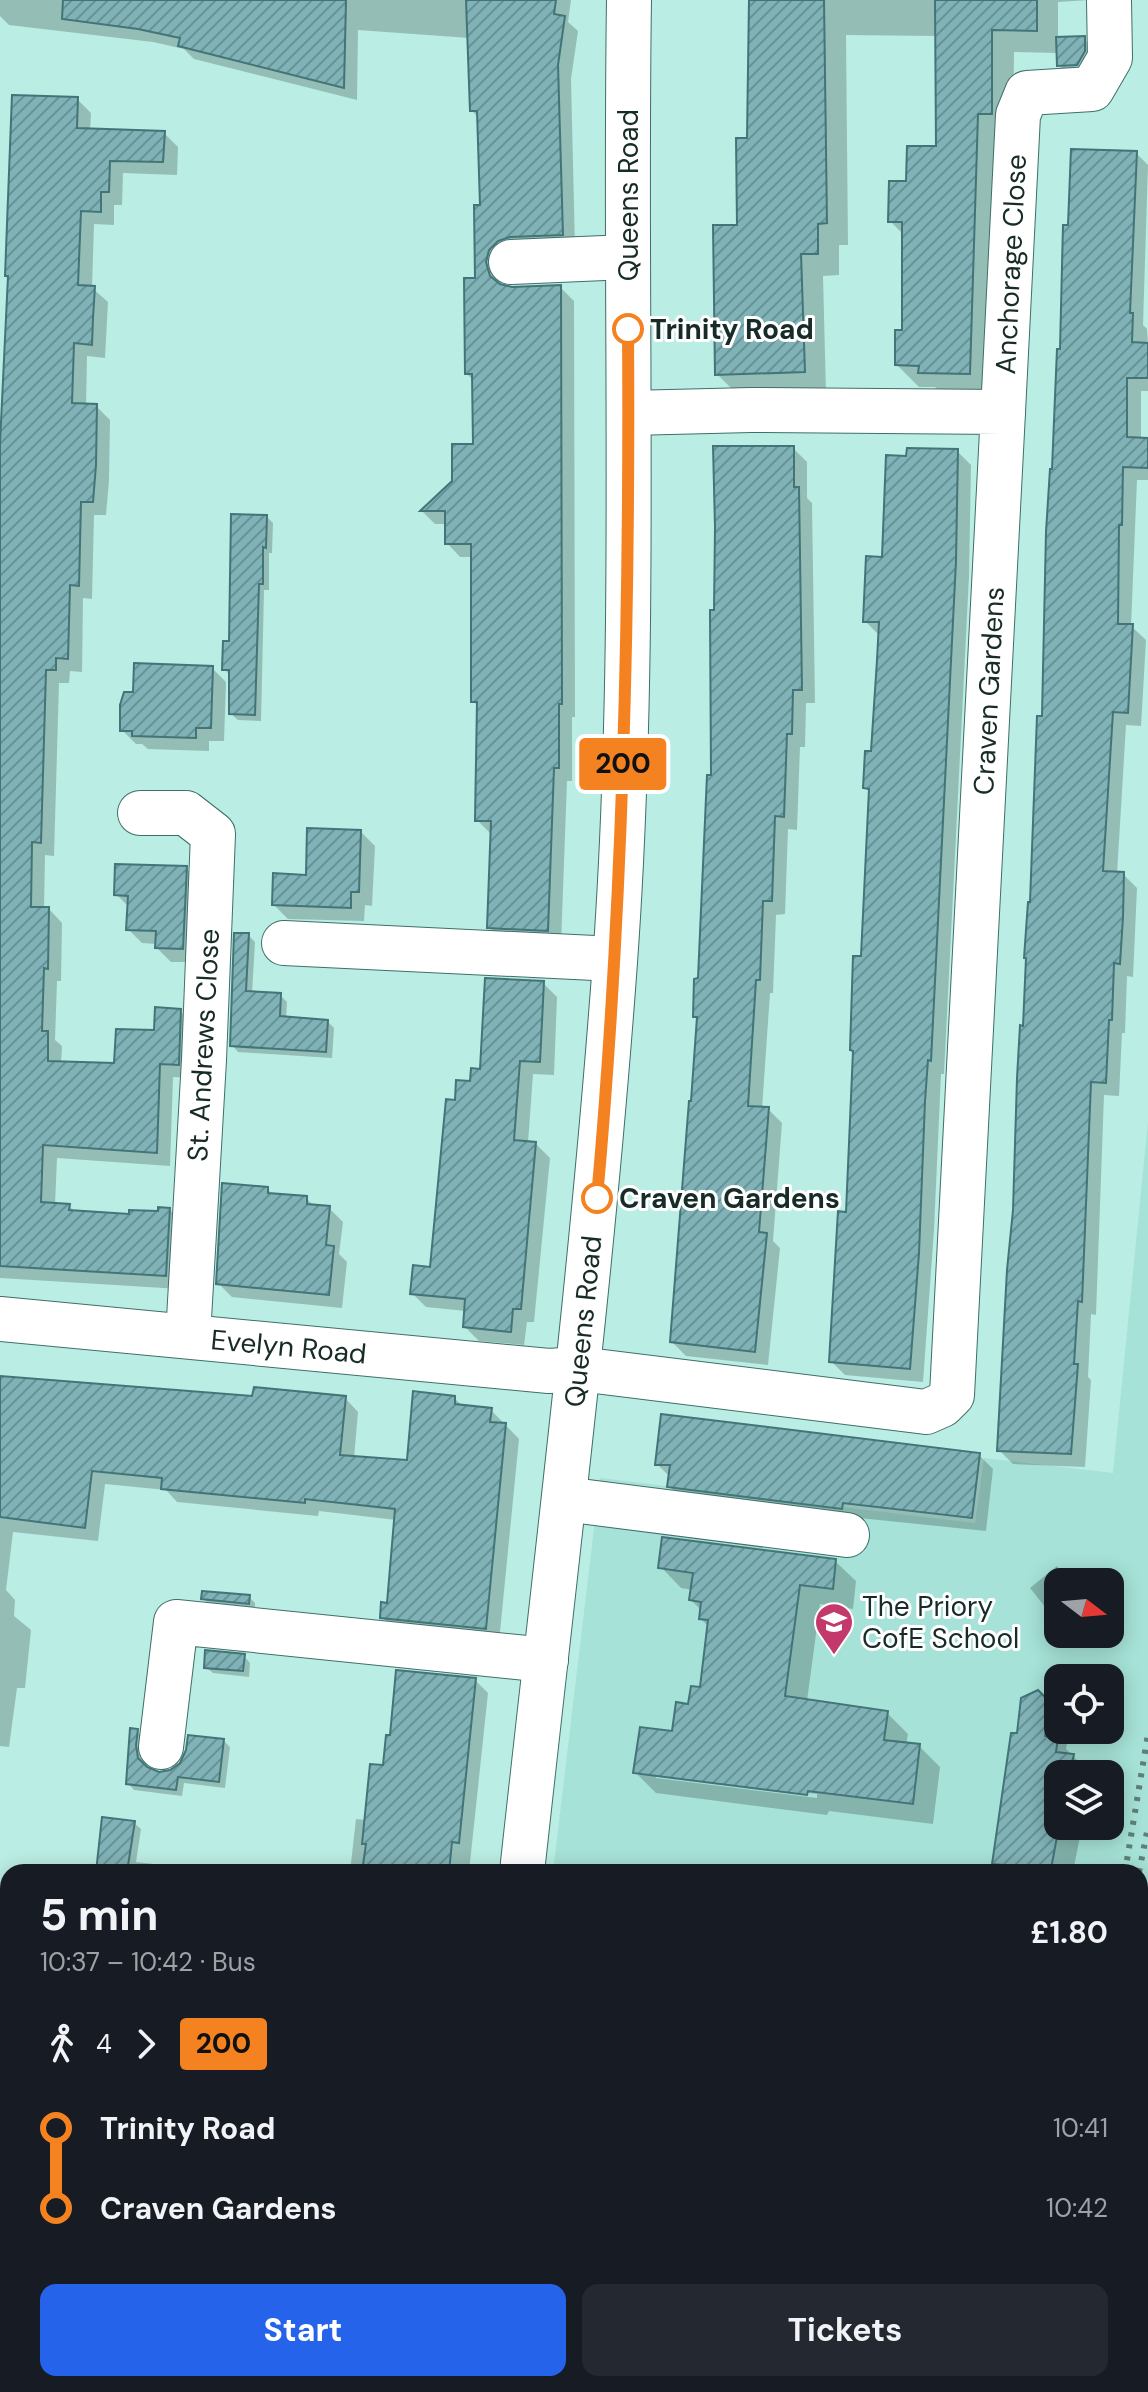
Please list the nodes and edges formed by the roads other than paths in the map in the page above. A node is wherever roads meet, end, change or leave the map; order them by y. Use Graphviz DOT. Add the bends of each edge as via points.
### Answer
graph roads {
  1 [pos="629,0"];
  2 [pos="1109,0"];
  3 [pos="628,257"];
  4 [pos="511,262"];
  5 [pos="1003,412"];
  6 [pos="629,413"];
  7 [pos="140,813"];
  8 [pos="284,943"];
  9 [pos="615,959"];
  10 [pos="0,1319"];
  11 [pos="188,1336"];
  12 [pos="579,1369"];
  13 [pos="564,1499"];
  14 [pos="847,1535"];
  15 [pos="546,1660"];
  16 [pos="161,1747"];
  17 [pos="523,1864"];
  1 -- 3 [label="street, Queens Road"];
  2 -- 5 [label="street, Anchorage Close" via="1110,58 1092,89 1027,93 1018,115"];
  3 -- 4 [label="street"];
  3 -- 6 [label="street, Queens Road"];
  5 -- 6 [label="street"];
  5 -- 12 [label="street, Craven Gardens" via="952,1395 926,1412"];
  6 -- 9 [label="street, Queens Road" via="627,676"];
  7 -- 11 [label="street, St. Andrews Close" via="186,813 213,834"];
  8 -- 9 [label="street"];
  9 -- 12 [label="street, Queens Road"];
  10 -- 11 [label="street, Evelyn Road"];
  11 -- 12 [label="street, Evelyn Road" via="549,1371"];
  12 -- 13 [label="street, Queens Road"];
  13 -- 14 [label="street"];
  13 -- 15 [label="street, Queens Road"];
  15 -- 16 [label="street" via="176,1622"];
  15 -- 17 [label="street, Queens Road"];
}
